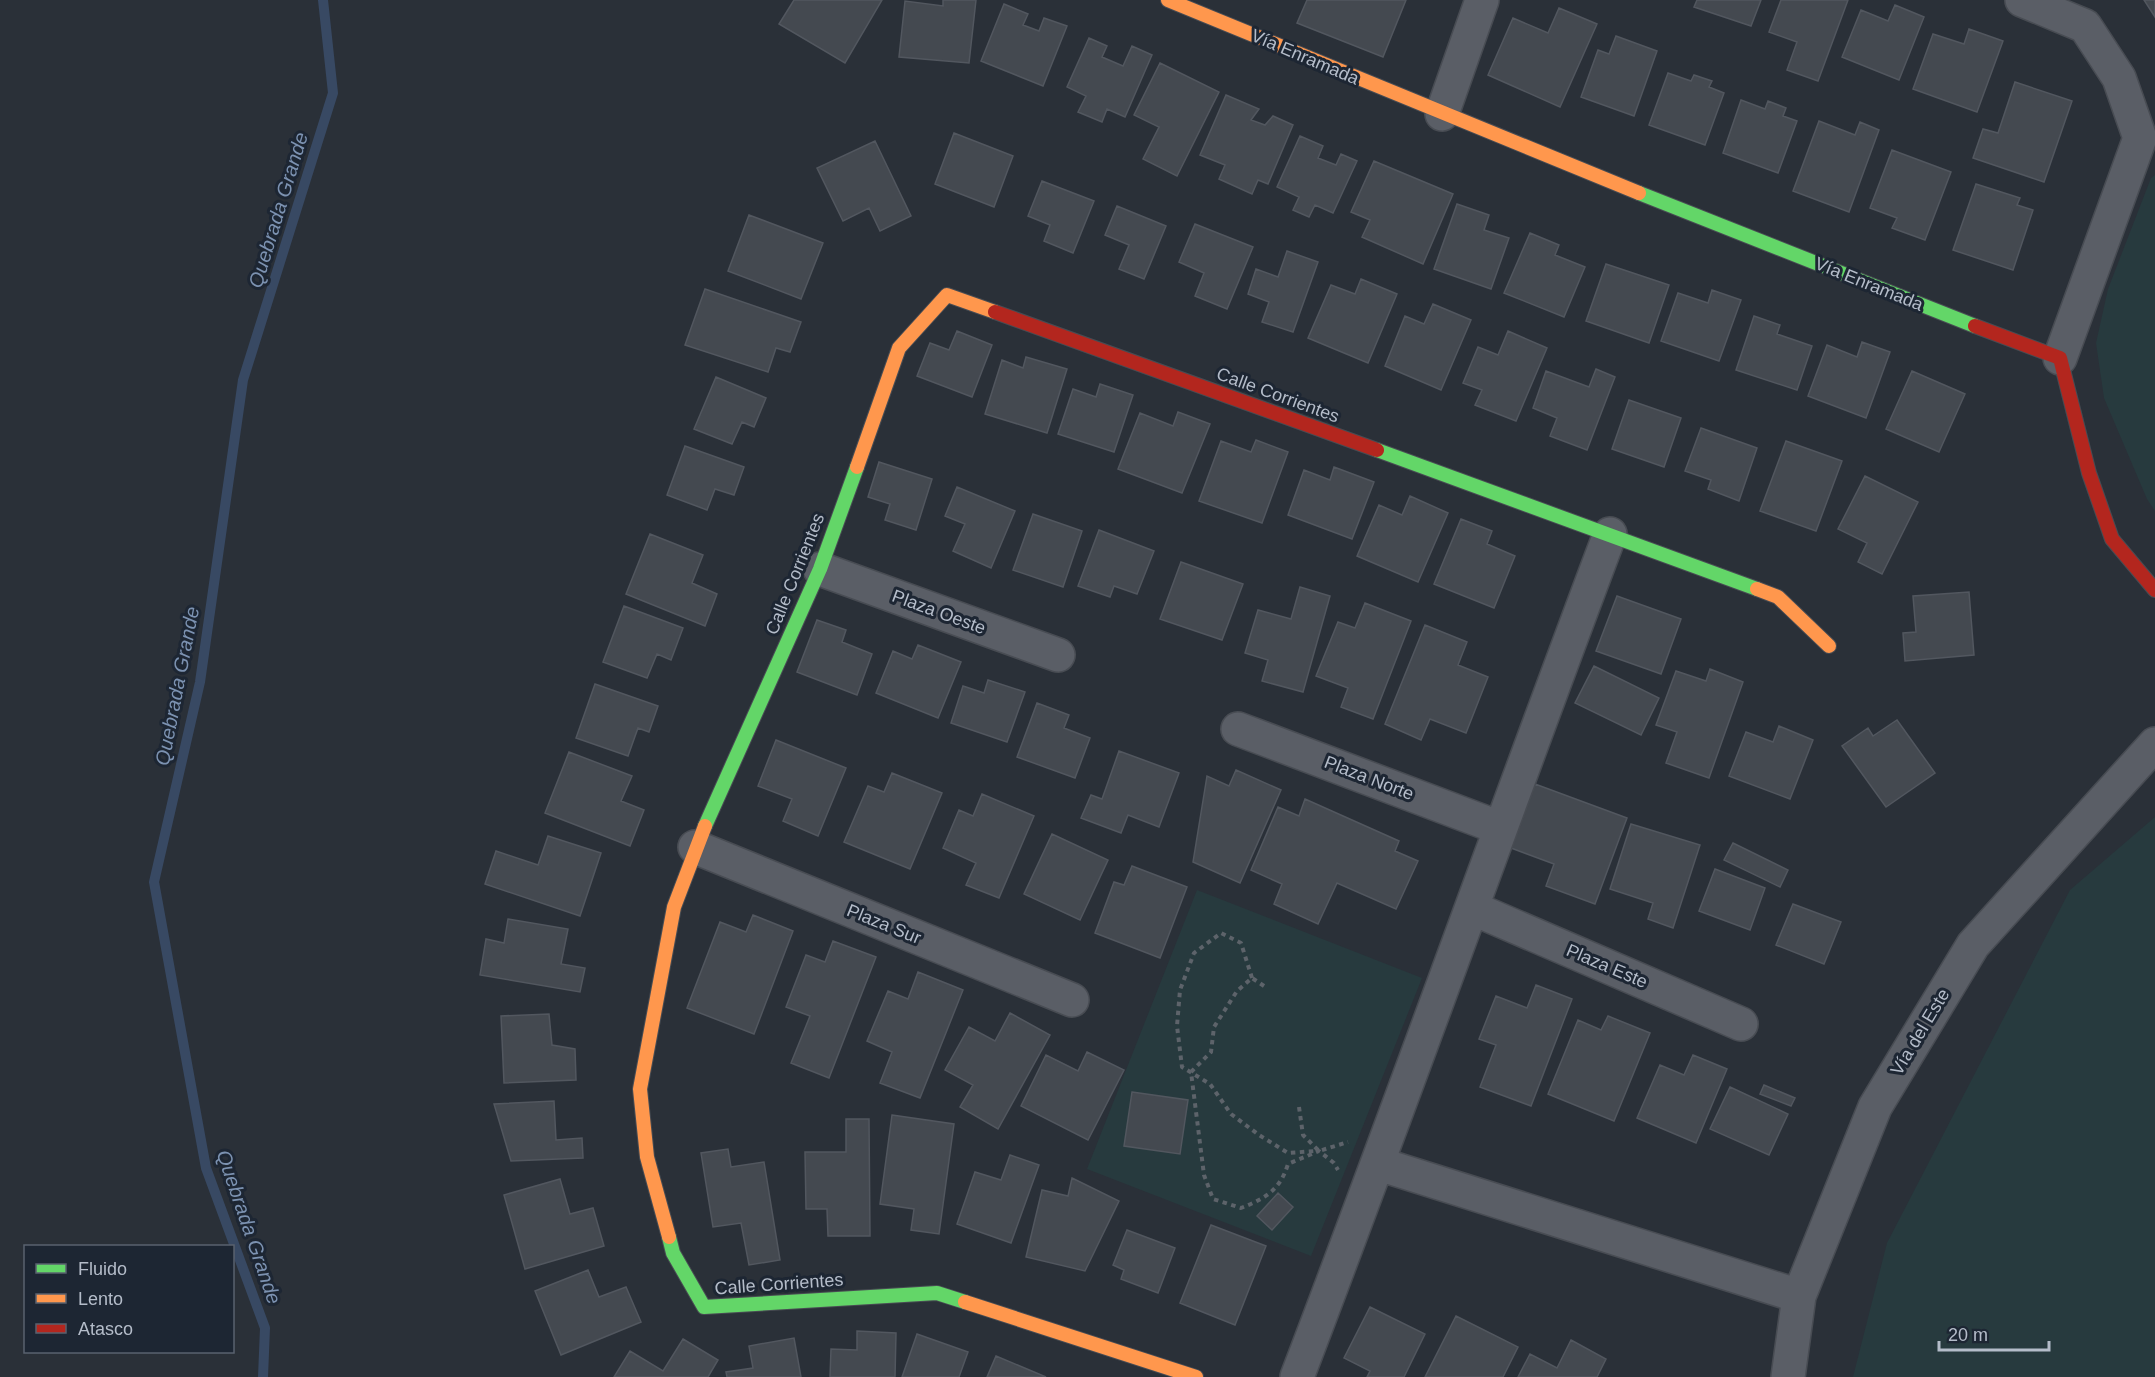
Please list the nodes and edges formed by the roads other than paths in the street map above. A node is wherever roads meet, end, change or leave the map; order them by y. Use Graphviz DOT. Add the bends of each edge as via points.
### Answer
graph roads {
  1 [pos="1168,0"];
  2 [pos="1482,0"];
  3 [pos="2022,0"];
  4 [pos="1442,114"];
  5 [pos="2060,358"];
  6 [pos="1610,534"];
  7 [pos="820,569"];
  8 [pos="2155,590"];
  9 [pos="1830,646"];
  10 [pos="1058,656"];
  11 [pos="1239,729"];
  12 [pos="2155,744"];
  13 [pos="1500,828"];
  14 [pos="695,847"];
  15 [pos="1472,908"];
  16 [pos="1072,1000"];
  17 [pos="1741,1024"];
  18 [pos="1379,1164"];
  19 [pos="1799,1296"];
  20 [pos="1196,1377"];
  21 [pos="1297,1377"];
  22 [pos="1788,1377"];
  1 -- 4 [label="street, Vía Enramada"];
  2 -- 4 [label="street"];
  3 -- 5 [label="street" via="2085,26 2119,78 2140,138"];
  4 -- 5 [label="street, Vía Enramada"];
  5 -- 8 [label="street" via="2112,539"];
  6 -- 7 [label="street, Calle Corrientes" via="947,295 899,348"];
  6 -- 9 [label="street, Calle Corrientes" via="1778,597"];
  6 -- 13 [label="street"];
  7 -- 10 [label="street, Plaza Oeste"];
  7 -- 14 [label="street, Calle Corrientes"];
  11 -- 13 [label="street, Plaza Norte"];
  12 -- 19 [label="street, Vía del Este" via="1973,945 1875,1107"];
  13 -- 15 [label="street"];
  14 -- 16 [label="street, Plaza Sur"];
  14 -- 20 [label="street, Calle Corrientes" via="674,907 640,1089 647,1157 673,1253 704,1307 937,1293"];
  15 -- 17 [label="street, Plaza Este"];
  15 -- 18 [label="street"];
  18 -- 19 [label="street"];
  18 -- 21 [label="street"];
  19 -- 22 [label="street, Vía del Este"];
}
